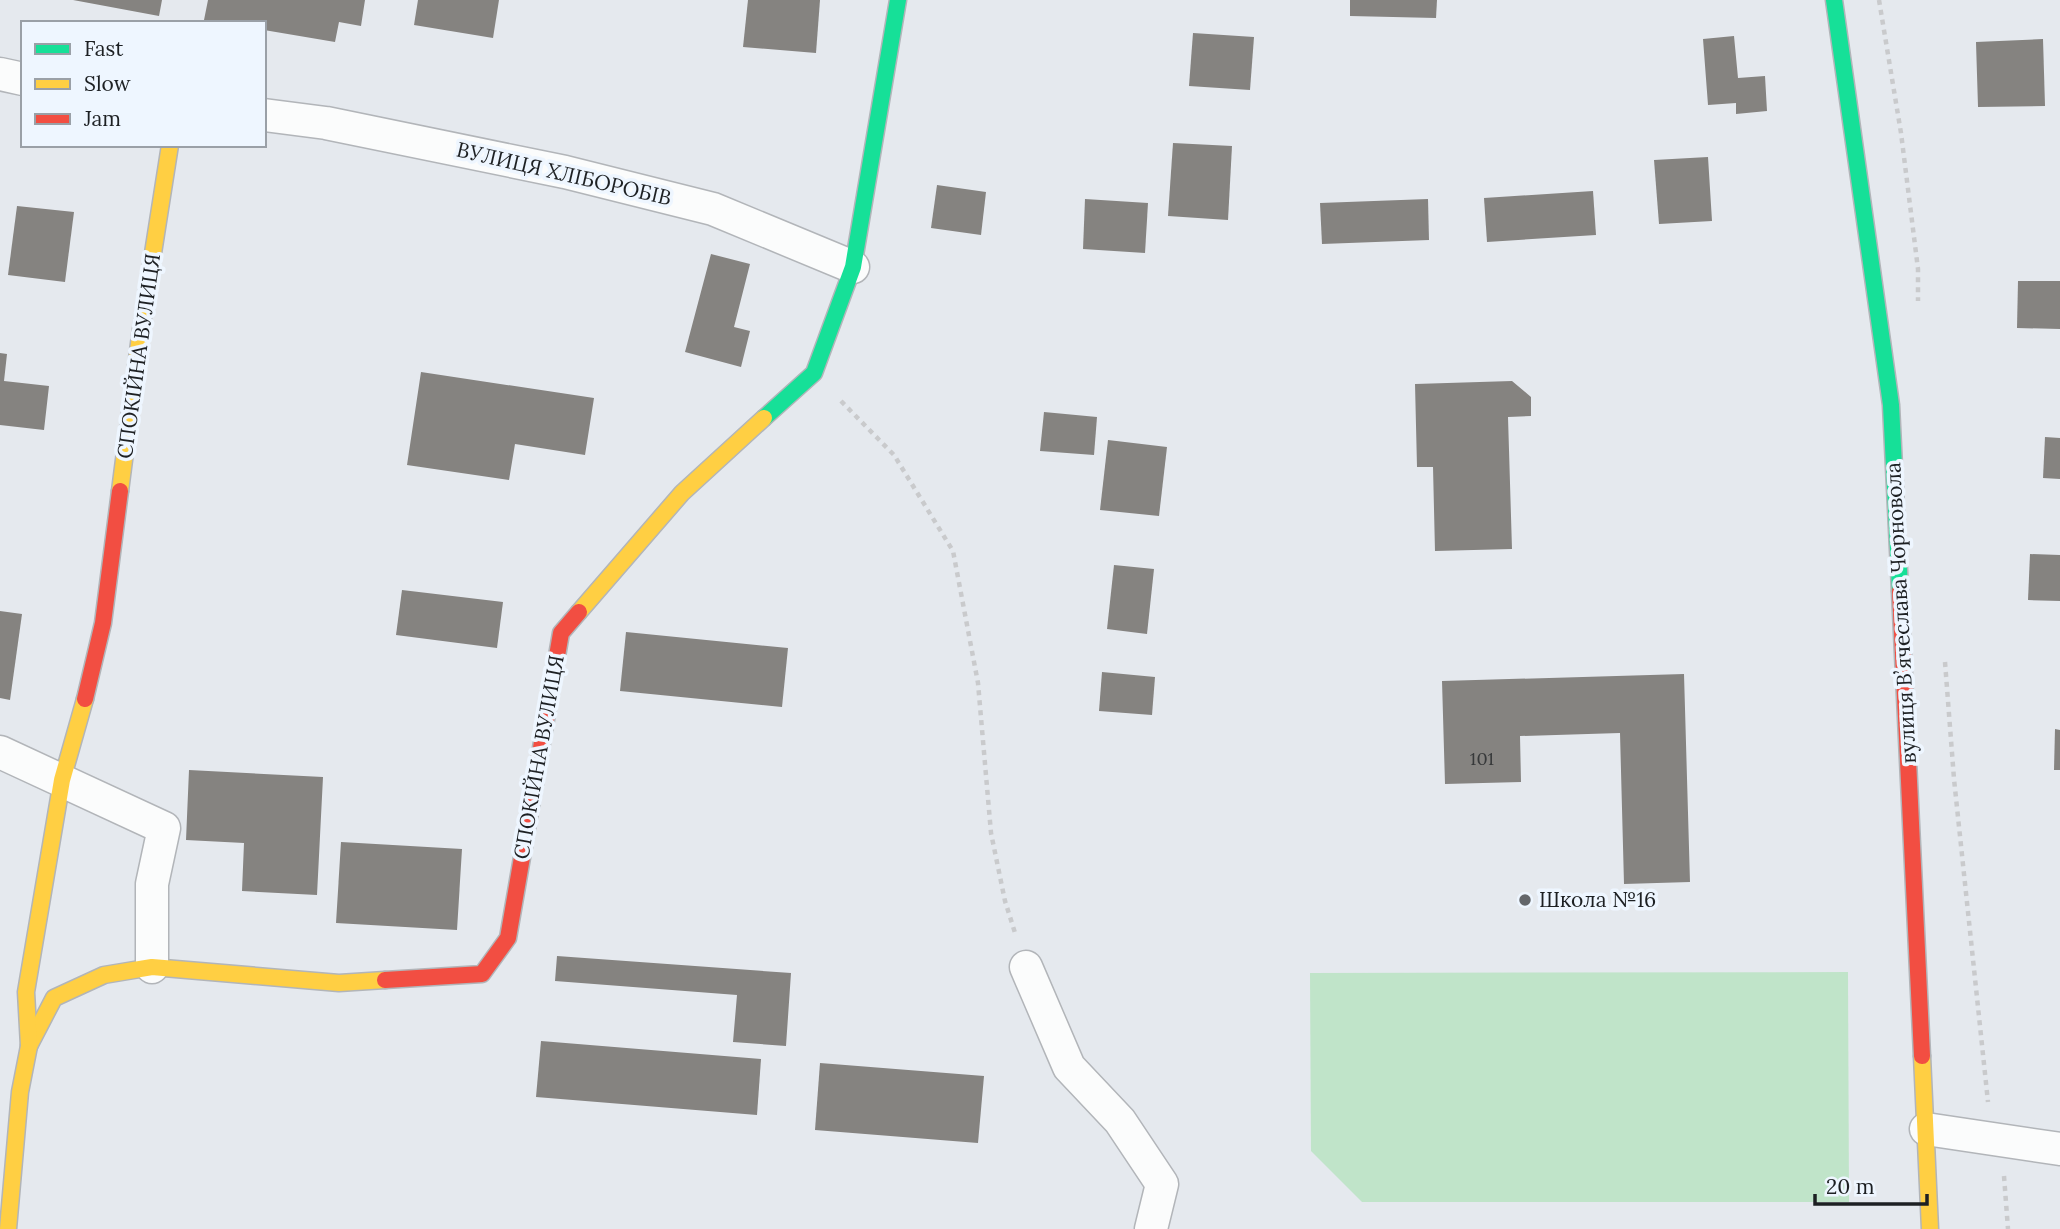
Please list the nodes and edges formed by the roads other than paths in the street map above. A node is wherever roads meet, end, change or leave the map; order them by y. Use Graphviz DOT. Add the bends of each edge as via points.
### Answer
graph roads {
  1 [pos="898,0"];
  2 [pos="1834,0"];
  3 [pos="0,74"];
  4 [pos="21,79"];
  5 [pos="266,115"];
  6 [pos="170,147"];
  7 [pos="853,268"];
  8 [pos="0,752"];
  9 [pos="62,780"];
  10 [pos="152,967"];
  11 [pos="1026,967"];
  12 [pos="29,1046"];
  13 [pos="1926,1129"];
  14 [pos="2060,1149"];
  15 [pos="8,1229"];
  16 [pos="1151,1229"];
  17 [pos="1930,1229"];
  1 -- 7 [label="street, СПОКІЙНА ВУЛИЦЯ"];
  2 -- 13 [label="street, вулиця Вʼячеслава Чорновола" via="1891,405"];
  3 -- 4 [label="street"];
  5 -- 7 [label="street, ВУЛИЦЯ ХЛІБОРОБІВ" via="326,122 538,166 713,209"];
  6 -- 9 [label="street, СПОКІЙНА ВУЛИЦЯ" via="103,624"];
  7 -- 10 [label="street, СПОКІЙНА ВУЛИЦЯ" via="814,373 682,493 561,633 508,938 482,974 339,983"];
  8 -- 9 [label="street"];
  9 -- 10 [label="street" via="164,828 152,884"];
  9 -- 12 [label="street, СПОКІЙНА ВУЛИЦЯ" via="26,992"];
  10 -- 12 [label="street" via="104,975 54,998"];
  11 -- 16 [label="street" via="1069,1067 1120,1122 1162,1184"];
  12 -- 15 [label="street, СПОКІЙНА ВУЛИЦЯ" via="20,1092"];
  13 -- 14 [label="street"];
  13 -- 17 [label="street, вулиця Вʼячеслава Чорновола"];
}
